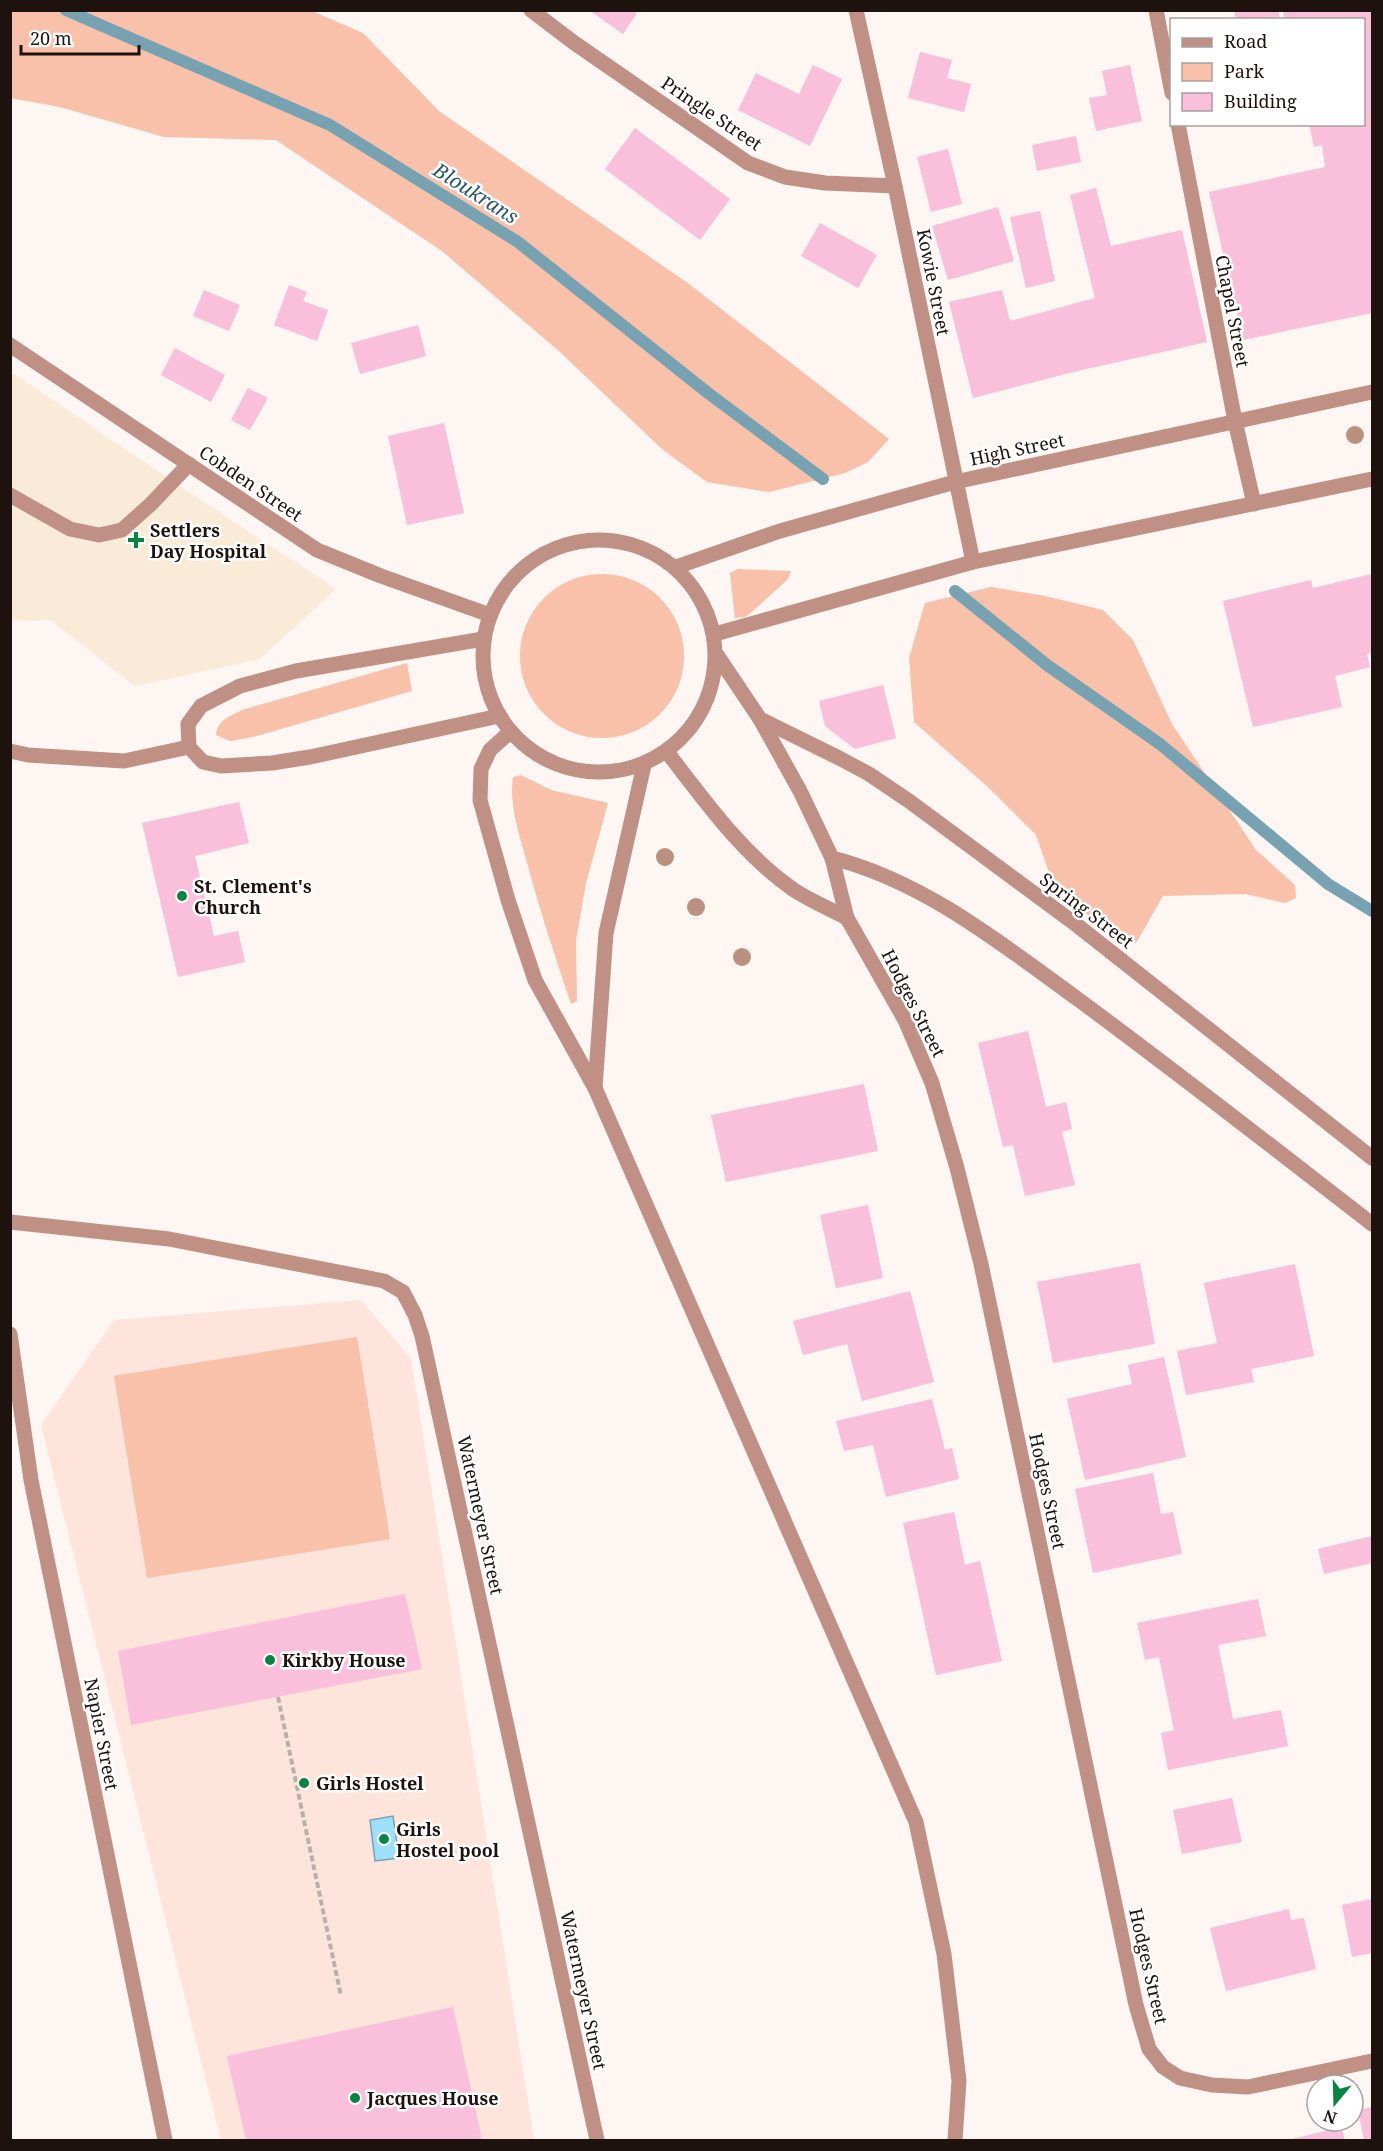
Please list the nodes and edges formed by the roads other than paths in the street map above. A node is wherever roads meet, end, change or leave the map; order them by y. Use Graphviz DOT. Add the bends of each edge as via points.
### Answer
graph roads {
  1 [pos="531,10"];
  2 [pos="856,10"];
  3 [pos="1156,10"];
  4 [pos="1170,83"];
  5 [pos="1178,126"];
  6 [pos="895,186"];
  7 [pos="10,345"];
  8 [pos="1372,392"];
  9 [pos="1234,421"];
  10 [pos="189,464"];
  11 [pos="1372,479"];
  12 [pos="955,483"];
  13 [pos="10,495"];
  14 [pos="1254,504"];
  15 [pos="973,562"];
  16 [pos="676,567"];
  17 [pos="490,615"];
  18 [pos="715,633"];
  19 [pos="483,639"];
  20 [pos="717,655"];
  21 [pos="499,716"];
  22 [pos="760,720"];
  23 [pos="510,732"];
  24 [pos="189,747"];
  25 [pos="10,751"];
  26 [pos="667,752"];
  27 [pos="644,765"];
  28 [pos="832,858"];
  29 [pos="847,918"];
  30 [pos="595,1088"];
  31 [pos="1372,1158"];
  32 [pos="10,1222"];
  33 [pos="1372,1224"];
  34 [pos="10,1334"];
  35 [pos="1372,2061"];
  36 [pos="165,2140"];
  37 [pos="597,2140"];
  38 [pos="955,2140"];
  1 -- 6 [label="street, Pringle Street" via="748,163 785,177"];
  2 -- 6 [label="street, Kowie Street"];
  3 -- 4 [label="street"];
  5 -- 9 [label="street, Chapel Street"];
  6 -- 12 [label="street, Kowie Street"];
  7 -- 10 [label="street, Cobden Street"];
  8 -- 9 [label="street, High Street"];
  9 -- 12 [label="street, High Street"];
  9 -- 14 [label="street, Chapel Street"];
  10 -- 13 [label="street" via="122,530 99,535 70,529"];
  10 -- 17 [label="street, Cobden Street" via="317,550"];
  11 -- 14 [label="street"];
  12 -- 15 [label="street, Kowie Street"];
  12 -- 16 [label="street, High Street" via="780,531"];
  14 -- 15 [label="street"];
  15 -- 18 [label="street"];
  16 -- 17 [label="street" via="644,548 608,540 571,543 536,558 508,582"];
  16 -- 18 [label="street" via="701,597"];
  17 -- 19 [label="street"];
  18 -- 20 [label="street"];
  19 -- 21 [label="street" via="482,666 487,692"];
  19 -- 24 [label="street" via="296,671 240,687 201,706 188,724"];
  20 -- 22 [label="street, Hodges Street"];
  20 -- 26 [label="street" via="712,692 695,725"];
  21 -- 23 [label="street"];
  21 -- 24 [label="street" via="272,763 221,766 203,762"];
  22 -- 28 [label="street, Hodges Street"];
  22 -- 31 [label="street, Spring Street" via="869,774 909,801 1078,926"];
  23 -- 27 [label="street" via="538,756 571,770 608,773"];
  23 -- 30 [label="street" via="490,750 481,769 480,800 535,980"];
  24 -- 25 [label="street" via="124,761"];
  26 -- 27 [label="street"];
  26 -- 29 [label="street" via="742,845 795,890"];
  27 -- 30 [label="street" via="606,933"];
  28 -- 29 [label="street, Hodges Street"];
  28 -- 33 [label="street" via="863,865 910,887 1003,945 1161,1060"];
  29 -- 35 [label="street, Hodges Street" via="905,1020 932,1083 957,1168 981,1264 1136,2005 1149,2049 1163,2067 1180,2078 1248,2087"];
  30 -- 38 [label="street" via="915,1822 944,1954 959,2081"];
  32 -- 37 [label="street, Watermeyer Street" via="169,1239 384,1281 402,1292 423,1336"];
  34 -- 36 [label="street, Napier Street" via="31,1480"];
}
